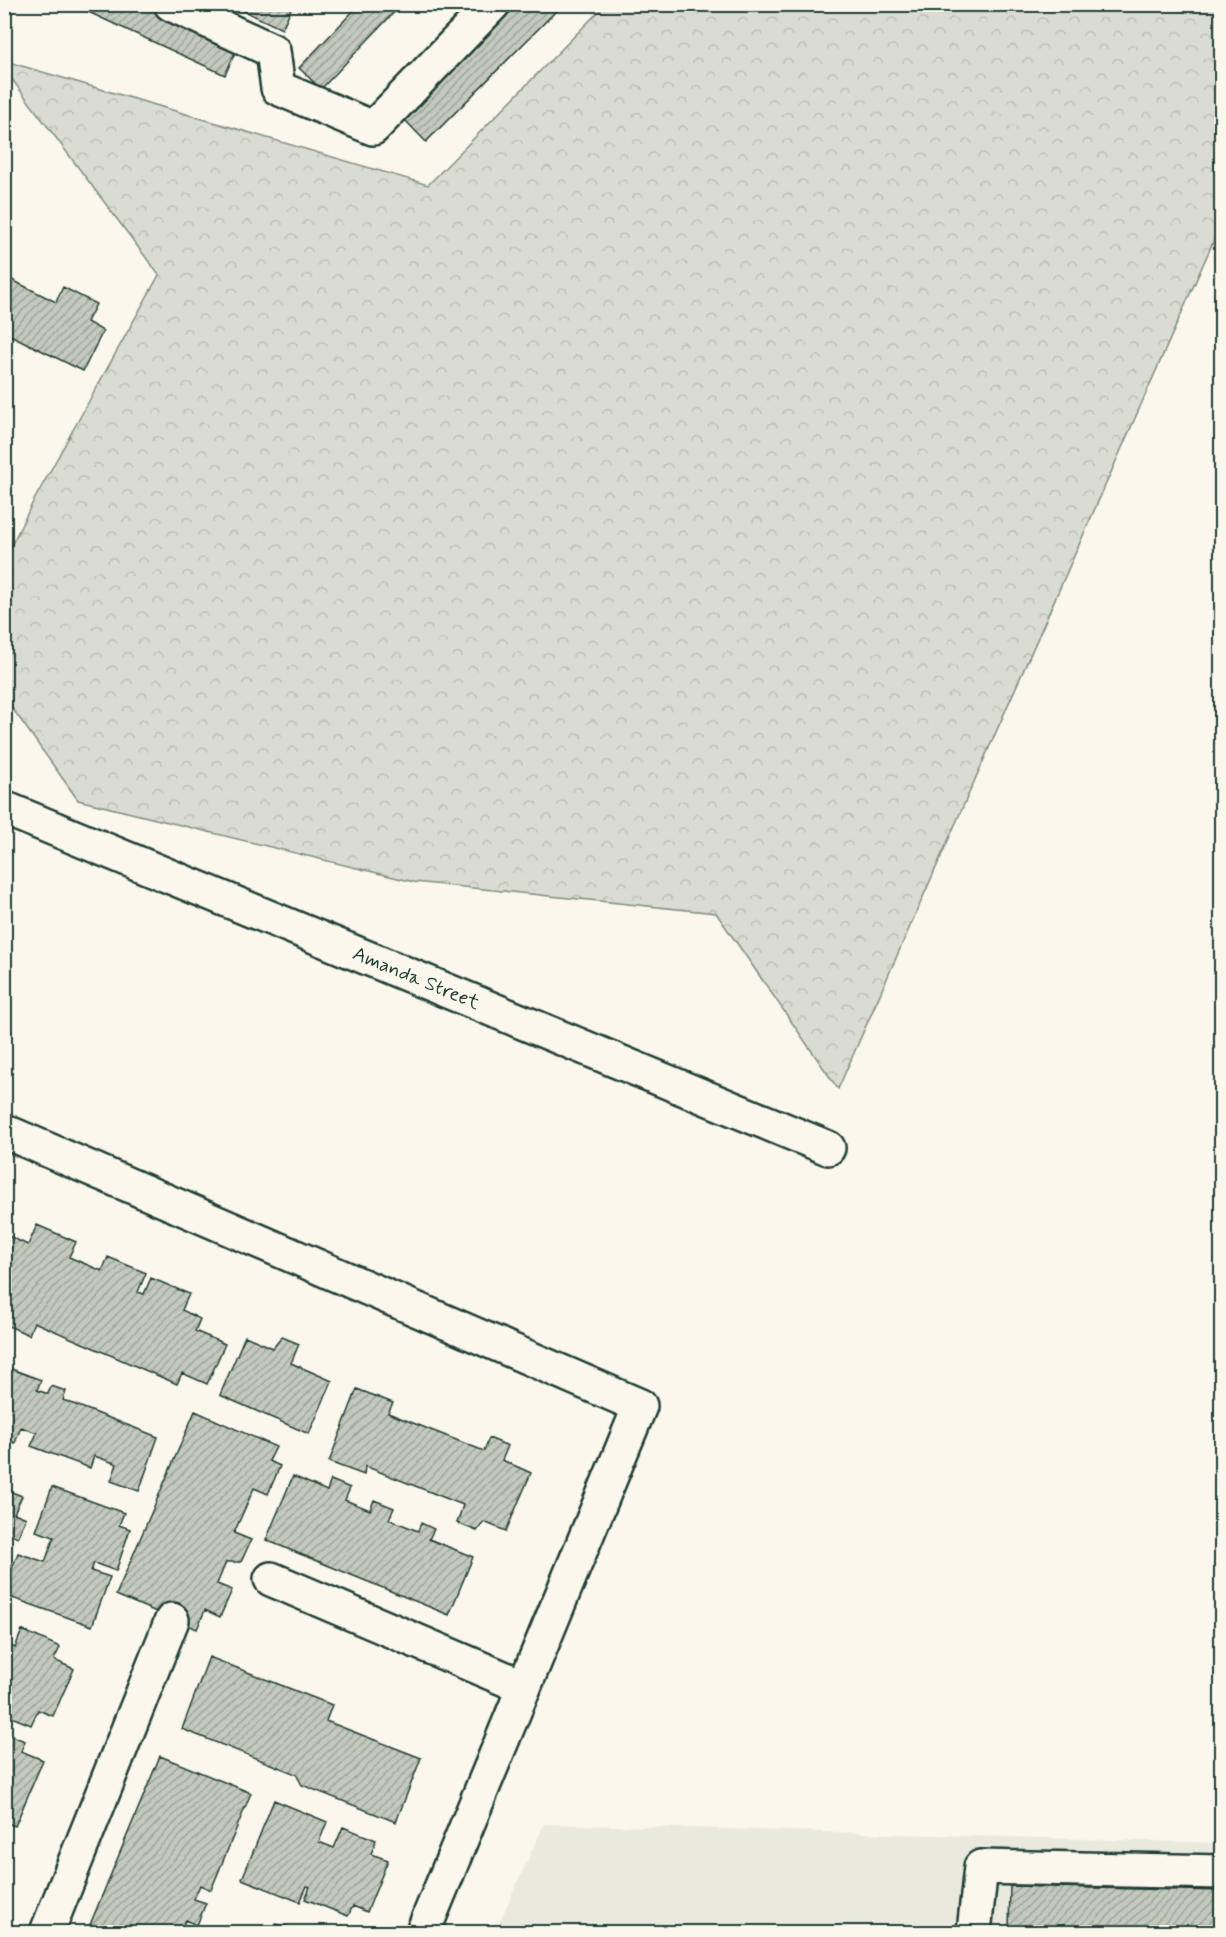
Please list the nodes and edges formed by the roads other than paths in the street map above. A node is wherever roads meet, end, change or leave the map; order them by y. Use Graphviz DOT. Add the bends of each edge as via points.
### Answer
graph roads {
  1 [pos="171,4"];
  2 [pos="494,4"];
  3 [pos="4,808"];
  4 [pos="4,1131"];
  5 [pos="828,1148"];
  6 [pos="271,1579"];
  7 [pos="172,1620"];
  8 [pos="524,1687"];
  9 [pos="1221,1872"];
  10 [pos="46,1932"];
  11 [pos="423,1932"];
  12 [pos="974,1932"];
  1 -- 2 [label="street" via="273,51 278,88 373,128"];
  3 -- 5 [label="street, Amanda Street"];
  4 -- 8 [label="street" via="640,1406"];
  6 -- 8 [label="street"];
  7 -- 10 [label="street"];
  8 -- 11 [label="street"];
  9 -- 12 [label="street" via="981,1867"];
}
